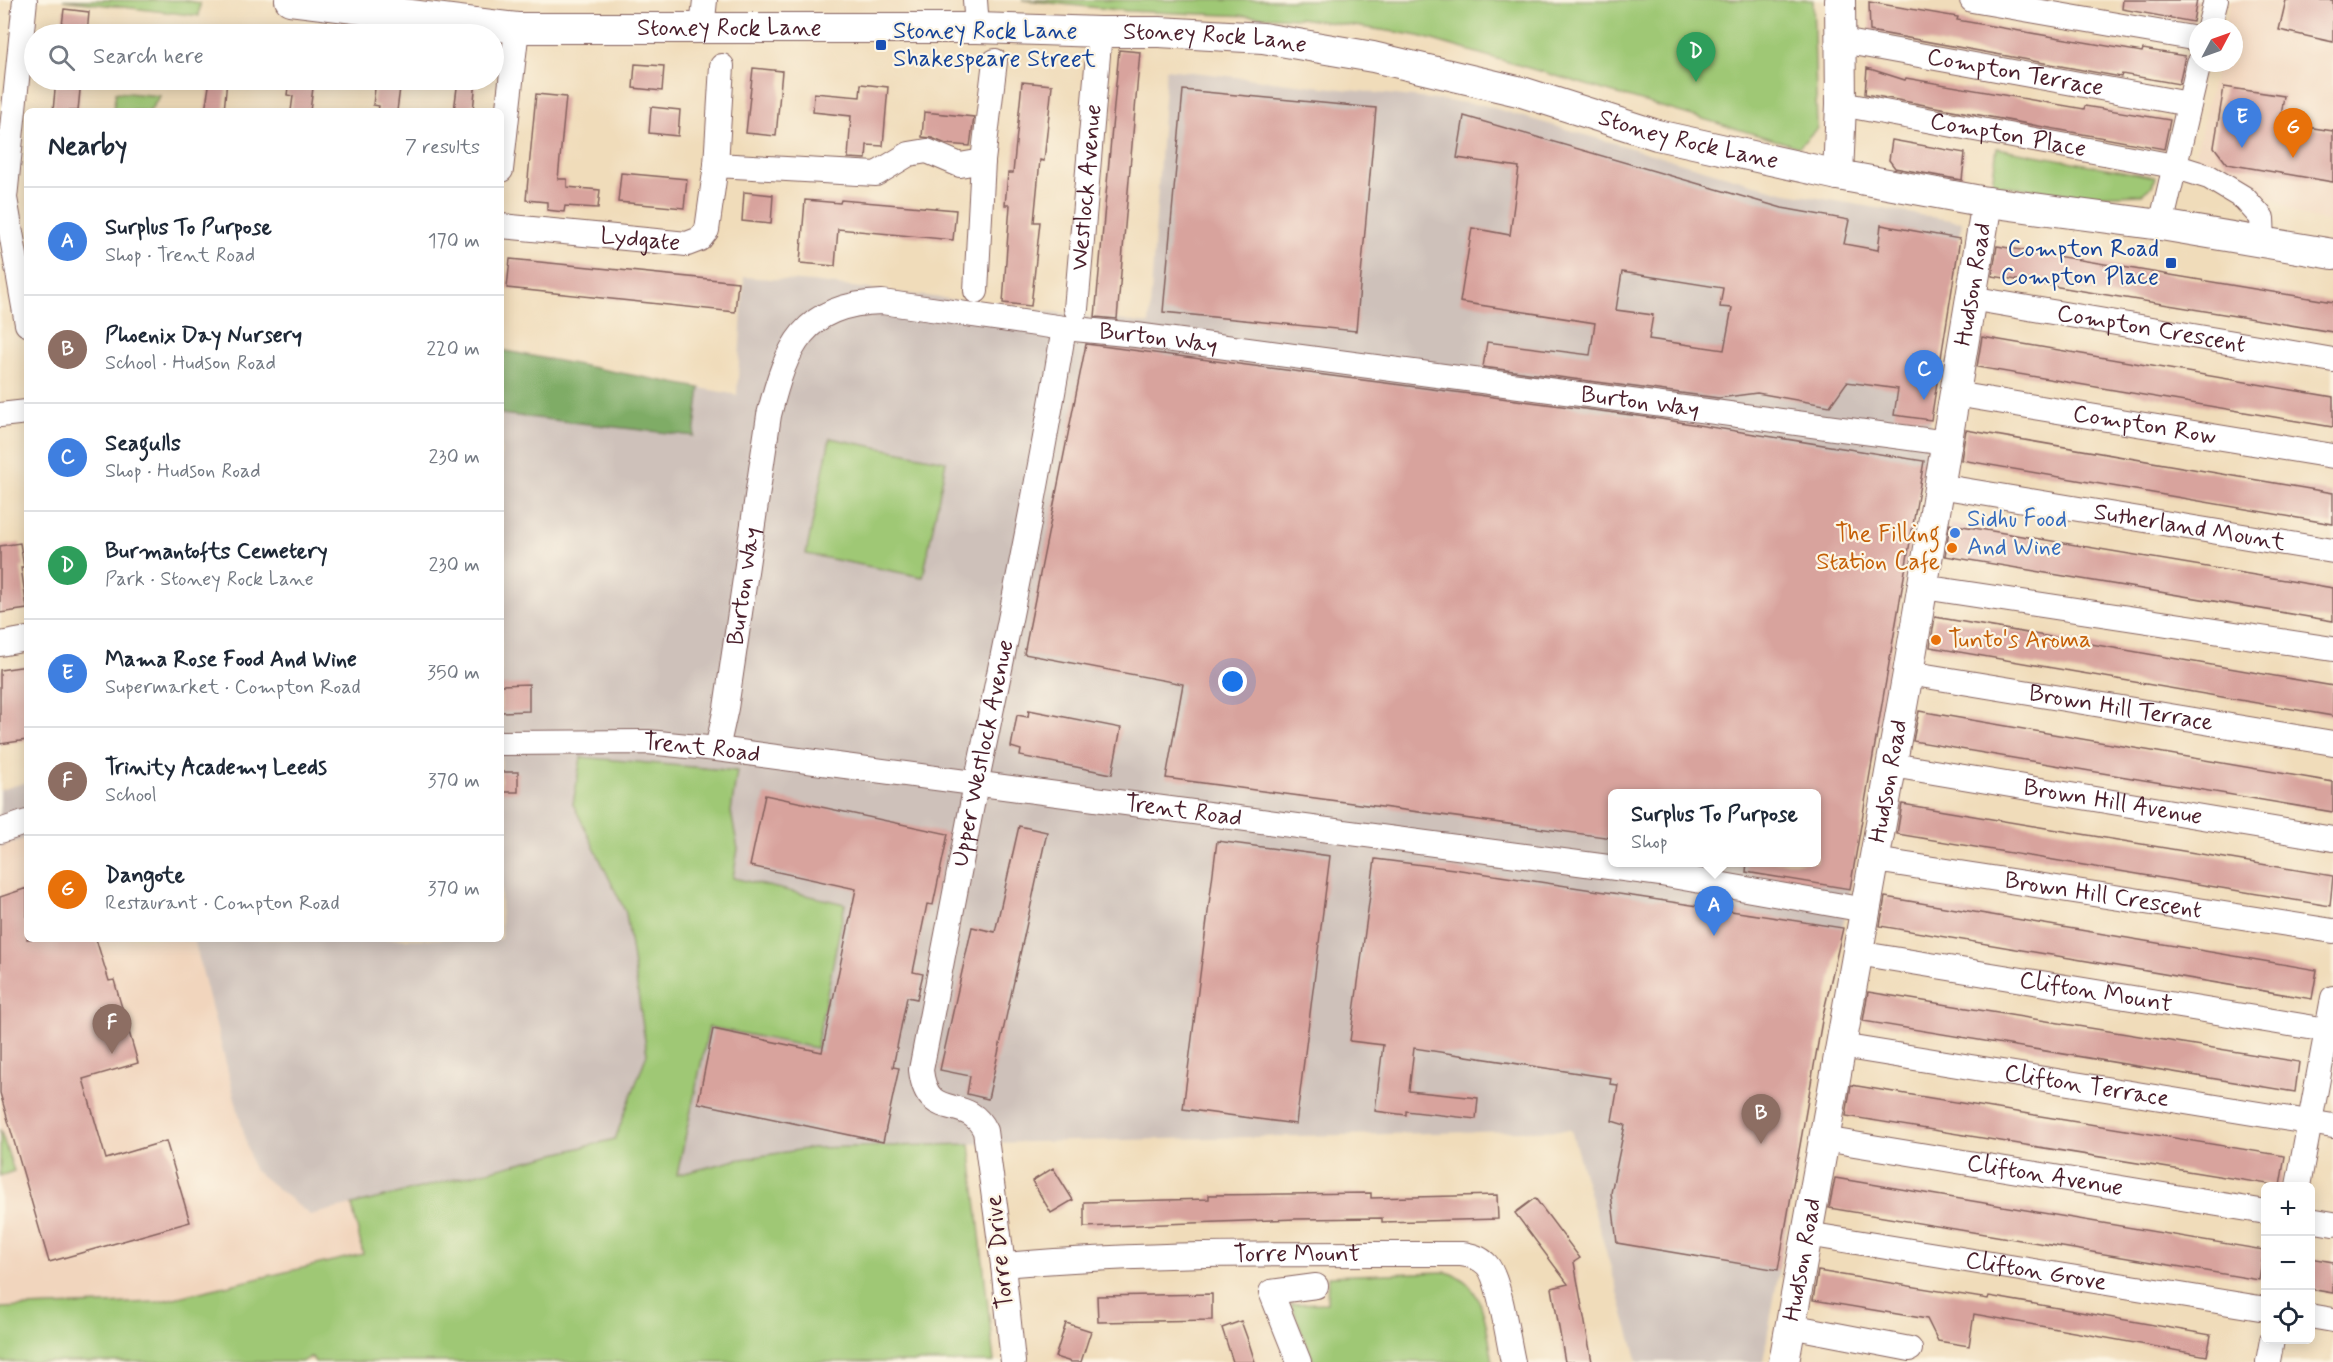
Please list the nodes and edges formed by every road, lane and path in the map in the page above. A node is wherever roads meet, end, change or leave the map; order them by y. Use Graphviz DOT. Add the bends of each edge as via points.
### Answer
graph roads {
  1 [pos="25,0"];
  2 [pos="290,0"];
  3 [pos="705,0"];
  4 [pos="1840,0"];
  5 [pos="1972,0"];
  6 [pos="2216,0"];
  7 [pos="976,14"];
  8 [pos="2211,18"];
  9 [pos="485,24"];
  10 [pos="504,26"];
  11 [pos="517,28"];
  12 [pos="702,30"];
  13 [pos="1100,32"];
  14 [pos="2189,37"];
  15 [pos="1842,41"];
  16 [pos="994,61"];
  17 [pos="722,66"];
  18 [pos="2197,72"];
  19 [pos="1841,104"];
  20 [pos="2189,104"];
  21 [pos="504,143"];
  22 [pos="983,161"];
  23 [pos="716,165"];
  24 [pos="2174,166"];
  25 [pos="1838,176"];
  26 [pos="3,198"];
  27 [pos="1987,202"];
  28 [pos="2161,225"];
  29 [pos="504,226"];
  30 [pos="2263,242"];
  31 [pos="2333,254"];
  32 [pos="976,291"];
  33 [pos="1970,298"];
  34 [pos="24,308"];
  35 [pos="1070,319"];
  36 [pos="2333,360"];
  37 [pos="1955,394"];
  38 [pos="24,412"];
  39 [pos="0,416"];
  40 [pos="1947,443"];
  41 [pos="2333,456"];
  42 [pos="1940,486"];
  43 [pos="2333,551"];
  44 [pos="1923,587"];
  45 [pos="24,640"];
  46 [pos="0,644"];
  47 [pos="2333,649"];
  48 [pos="1908,673"];
  49 [pos="504,743"];
  50 [pos="2333,743"];
  51 [pos="717,749"];
  52 [pos="1892,765"];
  53 [pos="976,785"];
  54 [pos="24,823"];
  55 [pos="0,831"];
  56 [pos="2333,839"];
  57 [pos="1875,860"];
  58 [pos="1865,910"];
  59 [pos="2333,930"];
  60 [pos="1857,953"];
  61 [pos="2333,998"];
  62 [pos="2330,1031"];
  63 [pos="1841,1046"];
  64 [pos="2309,1122"];
  65 [pos="2333,1126"];
  66 [pos="1824,1139"];
  67 [pos="987,1143"];
  68 [pos="2299,1182"];
  69 [pos="2261,1211"];
  70 [pos="2315,1221"];
  71 [pos="2333,1224"];
  72 [pos="1807,1234"];
  73 [pos="1003,1265"];
  74 [pos="1316,1286"];
  75 [pos="2261,1308"];
  76 [pos="2315,1318"];
  77 [pos="2333,1320"];
  78 [pos="1790,1326"];
  79 [pos="2271,1344"];
  80 [pos="1910,1349"];
  81 [pos="1013,1362"];
  82 [pos="1299,1362"];
  83 [pos="1513,1362"];
  84 [pos="1784,1362"];
  85 [pos="2268,1362"];
  1 -- 26 [label="street"];
  2 -- 9 [label="street, Stoney Rock Lane"];
  3 -- 12 [label="street"];
  4 -- 15 [label="street"];
  5 -- 14 [label="street"];
  6 -- 8 [label="street"];
  7 -- 12 [label="street, Stoney Rock Lane"];
  7 -- 13 [label="street, Stoney Rock Lane"];
  10 -- 11 [label="street, Stoney Rock Lane"];
  11 -- 12 [label="street, Stoney Rock Lane"];
  11 -- 21 [label="street"];
  13 -- 25 [label="street, Stoney Rock Lane" via="1263,38 1373,57 1522,92 1657,135"];
  13 -- 35 [label="street, Westlock Avenue"];
  15 -- 19 [label="street"];
  15 -- 20 [label="street, Compton Terrace"];
  16 -- 22 [label="street"];
  17 -- 23 [label="street, Lydgate"];
  18 -- 20 [label="street"];
  19 -- 24 [label="street, Compton Place"];
  19 -- 25 [label="street"];
  20 -- 24 [label="street"];
  22 -- 23 [label="street" via="960,165 927,151 909,154 876,174"];
  22 -- 32 [label="street"];
  23 -- 29 [label="street, Lydgate" via="707,230 700,239 687,244"];
  24 -- 28 [label="street"];
  24 -- 30 [label="street, Compton Place" via="2209,177 2244,198 2262,218"];
  25 -- 27 [label="street, Stoney Rock Lane"];
  26 -- 34 [label="street"];
  27 -- 28 [label="street, Stoney Rock Lane"];
  27 -- 33 [label="street, Hudson Road"];
  28 -- 30 [label="street, Stoney Rock Lane"];
  30 -- 31 [label="street, Stoney Rock Lane"];
  33 -- 36 [label="street, Compton Crescent"];
  33 -- 37 [label="street, Hudson Road"];
  35 -- 40 [label="street, Burton Way" via="1136,334"];
  35 -- 51 [label="street, Burton Way" via="873,302 827,314 811,322 801,334 782,370 769,415"];
  35 -- 53 [label="street, Upper Westlock Avenue"];
  37 -- 40 [label="street, Hudson Road"];
  37 -- 41 [label="street, Compton Row"];
  38 -- 39 [label="street"];
  40 -- 42 [label="street, Hudson Road"];
  42 -- 43 [label="street, Sutherland Mount"];
  42 -- 44 [label="street, Hudson Road"];
  44 -- 47 [label="street"];
  44 -- 48 [label="street, Hudson Road"];
  45 -- 46 [label="street"];
  48 -- 50 [label="street, Brown Hill Terrace"];
  48 -- 52 [label="street, Hudson Road"];
  49 -- 51 [label="street, Trent Road" via="648,742"];
  51 -- 53 [label="street, Trent Road"];
  52 -- 56 [label="street, Brown Hill Avenue"];
  52 -- 57 [label="street, Hudson Road"];
  53 -- 58 [label="street, Trent Road" via="1661,874"];
  53 -- 67 [label="street, Upper Westlock Avenue" via="921,1070 930,1098 941,1106 970,1112 980,1120"];
  54 -- 55 [label="street"];
  57 -- 58 [label="street, Hudson Road"];
  57 -- 59 [label="street, Brown Hill Crescent"];
  58 -- 60 [label="street, Hudson Road"];
  60 -- 62 [label="street, Clifton Mount"];
  60 -- 63 [label="street, Hudson Road"];
  61 -- 62 [label="street"];
  62 -- 64 [label="street"];
  63 -- 64 [label="street, Clifton Terrace"];
  63 -- 66 [label="street, Hudson Road"];
  64 -- 65 [label="street, Clifton Terrace"];
  64 -- 68 [label="street"];
  66 -- 69 [label="street, Clifton Avenue"];
  66 -- 72 [label="street, Hudson Road"];
  67 -- 73 [label="street, Torre Drive"];
  70 -- 71 [label="street"];
  72 -- 75 [label="street, Clifton Grove"];
  72 -- 78 [label="street, Hudson Road"];
  73 -- 81 [label="street, Torre Drive"];
  73 -- 83 [label="street, Torre Mount" via="1071,1259 1256,1255 1474,1256 1487,1265 1495,1279"];
  74 -- 82 [label="street" via="1272,1292"];
  76 -- 77 [label="street"];
  78 -- 80 [label="street"];
  78 -- 84 [label="street, Hudson Road"];
  79 -- 85 [label="street"];
}
